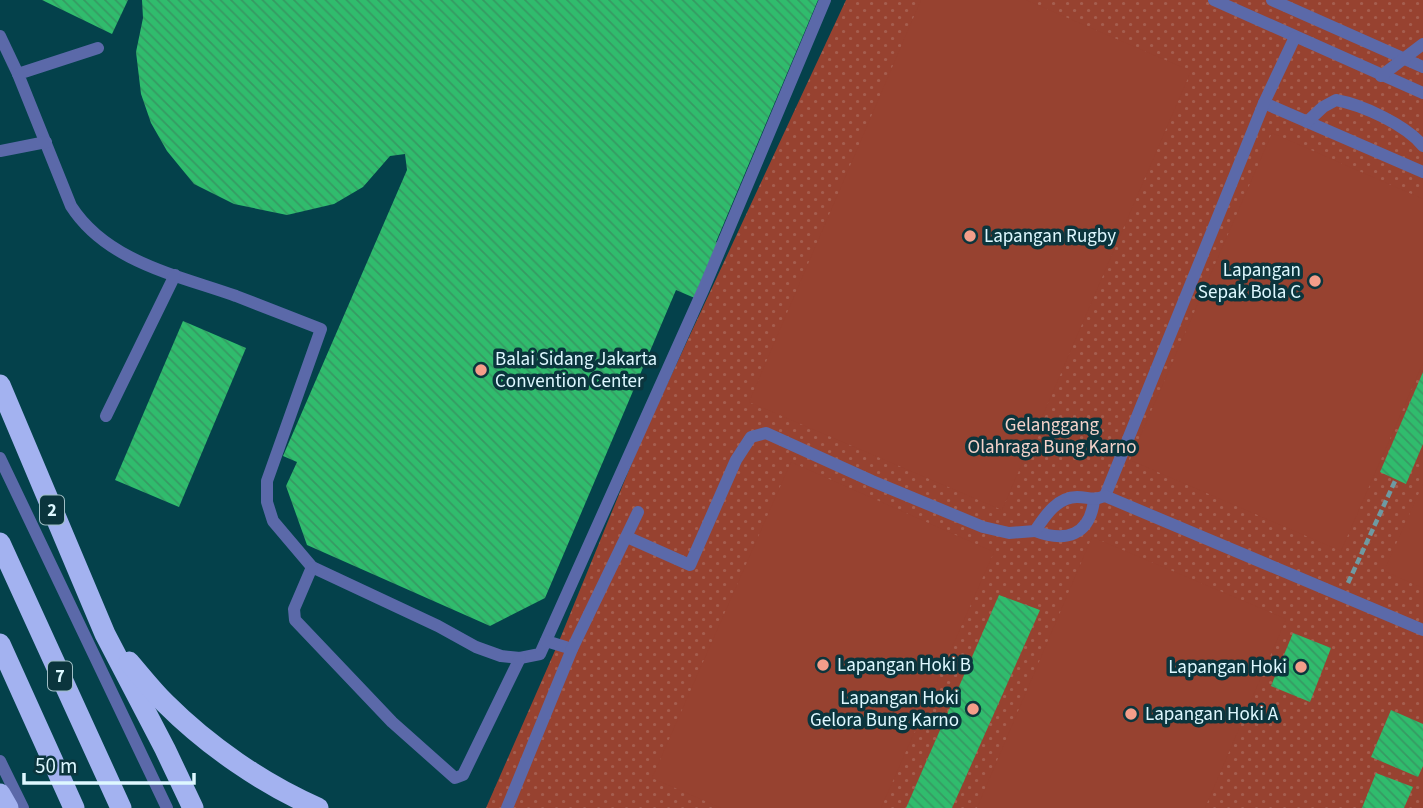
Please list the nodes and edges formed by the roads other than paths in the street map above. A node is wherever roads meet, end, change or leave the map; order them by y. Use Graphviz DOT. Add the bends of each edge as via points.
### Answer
graph roads {
  1 [pos="825,0"];
  2 [pos="1214,0"];
  3 [pos="1272,0"];
  4 [pos="0,36"];
  5 [pos="1295,37"];
  6 [pos="1423,44"];
  7 [pos="99,48"];
  8 [pos="1403,58"];
  9 [pos="1423,67"];
  10 [pos="18,74"];
  11 [pos="1381,76"];
  12 [pos="1423,93"];
  13 [pos="1264,103"];
  14 [pos="1307,122"];
  15 [pos="46,142"];
  16 [pos="1423,146"];
  17 [pos="0,151"];
  18 [pos="1423,172"];
  19 [pos="175,275"];
  20 [pos="0,385"];
  21 [pos="106,416"];
  22 [pos="0,458"];
  23 [pos="1099,498"];
  24 [pos="638,512"];
  25 [pos="1035,531"];
  26 [pos="627,537"];
  27 [pos="0,543"];
  28 [pos="312,567"];
  29 [pos="1423,630"];
  30 [pos="105,634"];
  31 [pos="546,641"];
  32 [pos="0,645"];
  33 [pos="572,649"];
  34 [pos="520,658"];
  35 [pos="0,761"];
  36 [pos="0,794"];
  37 [pos="8,808"];
  38 [pos="23,808"];
  39 [pos="74,808"];
  40 [pos="121,808"];
  41 [pos="167,808"];
  42 [pos="193,808"];
  43 [pos="318,808"];
  44 [pos="507,808"];
  1 -- 31 [label="lane" via="704,288"];
  2 -- 5 [label="lane"];
  3 -- 8 [label="lane"];
  4 -- 10 [label="lane"];
  5 -- 11 [label="lane"];
  5 -- 13 [label="lane"];
  6 -- 8 [label="lane"];
  7 -- 10 [label="lane"];
  8 -- 9 [label="lane"];
  8 -- 11 [label="lane"];
  10 -- 15 [label="lane"];
  11 -- 12 [label="lane"];
  13 -- 14 [label="lane"];
  13 -- 23 [label="lane"];
  14 -- 16 [label="lane" via="1323,107 1345,101 1414,136"];
  14 -- 18 [label="lane"];
  15 -- 17 [label="lane"];
  15 -- 19 [label="lane" via="81,221 125,256"];
  19 -- 21 [label="lane"];
  19 -- 28 [label="lane" via="321,329 267,481 267,502 274,521"];
  20 -- 30 [label="highway, 2"];
  22 -- 41 [label="lane"];
  23 -- 25 [label="lane" via="1066,499 1047,512"];
  23 -- 25 [label="lane" via="1090,521 1082,528 1059,537"];
  23 -- 29 [label="lane"];
  24 -- 26 [label="lane"];
  25 -- 26 [label="lane" via="1009,533 984,527 766,433 751,437 736,460 690,565"];
  26 -- 33 [label="lane"];
  27 -- 40 [label="highway, 7"];
  28 -- 34 [label="lane" via="476,647"];
  28 -- 34 [label="lane" via="294,610 295,620 392,722 455,778 463,775"];
  30 -- 42 [label="highway, 2"];
  30 -- 43 [label="highway" via="189,725 250,771"];
  31 -- 33 [label="lane"];
  31 -- 34 [label="lane" via="540,654"];
  32 -- 39 [label="highway, 7"];
  33 -- 44 [label="lane"];
  35 -- 38 [label="lane"];
  36 -- 37 [label="highway"];
}
